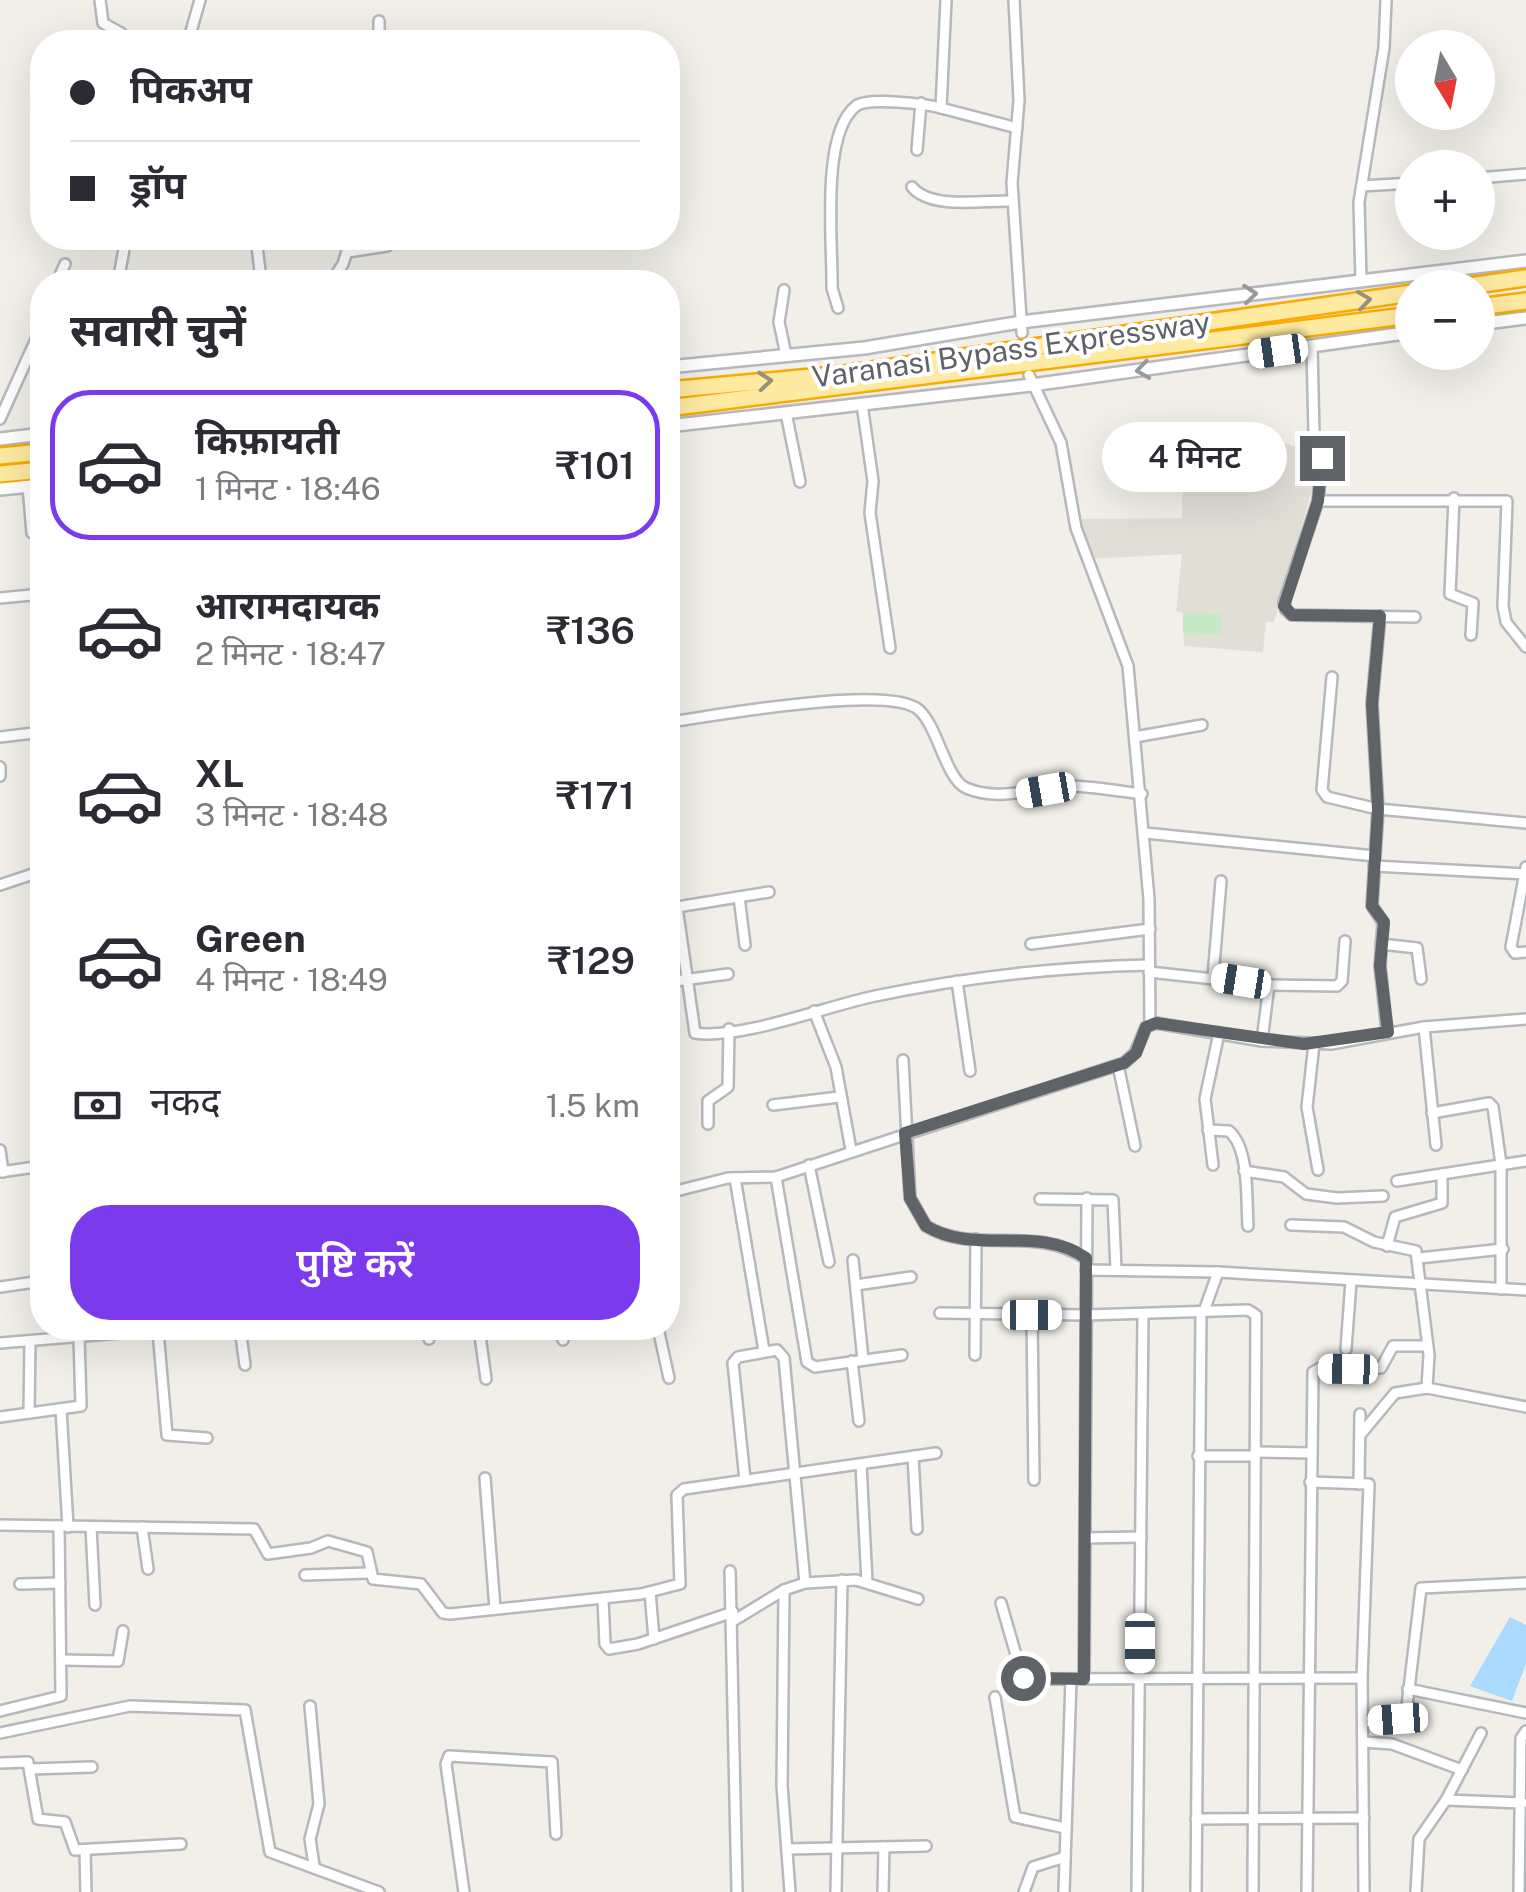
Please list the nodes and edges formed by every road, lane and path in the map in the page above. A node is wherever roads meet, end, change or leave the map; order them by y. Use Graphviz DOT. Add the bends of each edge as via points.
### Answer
graph roads {
  1 [pos="100,0"];
  2 [pos="200,0"];
  3 [pos="946,0"];
  4 [pos="1014,0"];
  5 [pos="1386,0"];
  6 [pos="378,21"];
  7 [pos="115,30"];
  8 [pos="191,30"];
  9 [pos="378,30"];
  10 [pos="921,103"];
  11 [pos="941,108"];
  12 [pos="1017,128"];
  13 [pos="917,150"];
  14 [pos="1526,174"];
  15 [pos="1495,177"];
  16 [pos="1395,184"];
  17 [pos="1362,186"];
  18 [pos="912,187"];
  19 [pos="1012,201"];
  20 [pos="361,250"];
  21 [pos="348,252"];
  22 [pos="1526,261"];
  23 [pos="65,264"];
  24 [pos="62,270"];
  25 [pos="338,270"];
  26 [pos="1526,278"];
  27 [pos="1361,282"];
  28 [pos="1495,282"];
  29 [pos="784,290"];
  30 [pos="1395,295"];
  31 [pos="1526,301"];
  32 [pos="1495,305"];
  33 [pos="838,308"];
  34 [pos="1395,318"];
  35 [pos="1526,318"];
  36 [pos="1495,322"];
  37 [pos="1022,328"];
  38 [pos="1395,334"];
  39 [pos="1312,346"];
  40 [pos="30,353"];
  41 [pos="786,355"];
  42 [pos="680,366"];
  43 [pos="1030,380"];
  44 [pos="680,389"];
  45 [pos="862,404"];
  46 [pos="680,407"];
  47 [pos="786,413"];
  48 [pos="0,420"];
  49 [pos="680,425"];
  50 [pos="30,435"];
  51 [pos="0,439"];
  52 [pos="30,453"];
  53 [pos="0,456"];
  54 [pos="30,471"];
  55 [pos="0,474"];
  56 [pos="800,482"];
  57 [pos="28,486"];
  58 [pos="0,489"];
  59 [pos="1454,498"];
  60 [pos="1318,501"];
  61 [pos="30,510"];
  62 [pos="30,595"];
  63 [pos="0,598"];
  64 [pos="1380,616"];
  65 [pos="1416,617"];
  66 [pos="1471,635"];
  67 [pos="1526,647"];
  68 [pos="890,648"];
  69 [pos="1332,677"];
  70 [pos="680,720"];
  71 [pos="1202,725"];
  72 [pos="30,733"];
  73 [pos="0,737"];
  74 [pos="1135,737"];
  75 [pos="0,768"];
  76 [pos="0,776"];
  77 [pos="1142,794"];
  78 [pos="1378,809"];
  79 [pos="1526,823"];
  80 [pos="1145,833"];
  81 [pos="1375,861"];
  82 [pos="1526,872"];
  83 [pos="30,876"];
  84 [pos="1221,881"];
  85 [pos="0,885"];
  86 [pos="769,892"];
  87 [pos="739,896"];
  88 [pos="680,906"];
  89 [pos="680,929"];
  90 [pos="1150,929"];
  91 [pos="1346,941"];
  92 [pos="1031,944"];
  93 [pos="1381,944"];
  94 [pos="745,945"];
  95 [pos="1526,952"];
  96 [pos="1149,968"];
  97 [pos="728,974"];
  98 [pos="1213,977"];
  99 [pos="687,979"];
  100 [pos="1420,979"];
  101 [pos="680,980"];
  102 [pos="957,981"];
  103 [pos="1269,985"];
  104 [pos="814,1011"];
  105 [pos="1526,1019"];
  106 [pos="1150,1024"];
  107 [pos="1424,1027"];
  108 [pos="729,1029"];
  109 [pos="1388,1032"];
  110 [pos="1218,1033"];
  111 [pos="1262,1041"];
  112 [pos="1314,1044"];
  113 [pos="903,1060"];
  114 [pos="1118,1065"];
  115 [pos="970,1070"];
  116 [pos="839,1097"];
  117 [pos="773,1105"];
  118 [pos="1432,1114"];
  119 [pos="708,1124"];
  120 [pos="1208,1130"];
  121 [pos="905,1133"];
  122 [pos="1436,1145"];
  123 [pos="1135,1146"];
  124 [pos="0,1150"];
  125 [pos="851,1150"];
  126 [pos="1526,1160"];
  127 [pos="1501,1164"];
  128 [pos="1213,1165"];
  129 [pos="809,1166"];
  130 [pos="30,1168"];
  131 [pos="1318,1170"];
  132 [pos="2,1172"];
  133 [pos="1244,1172"];
  134 [pos="1442,1174"];
  135 [pos="776,1177"];
  136 [pos="735,1178"];
  137 [pos="1398,1181"];
  138 [pos="680,1190"];
  139 [pos="1382,1196"];
  140 [pos="1087,1198"];
  141 [pos="1040,1199"];
  142 [pos="1291,1224"];
  143 [pos="1248,1226"];
  144 [pos="976,1239"];
  145 [pos="1387,1246"];
  146 [pos="1503,1249"];
  147 [pos="1086,1258"];
  148 [pos="1419,1258"];
  149 [pos="853,1260"];
  150 [pos="829,1262"];
  151 [pos="1086,1270"];
  152 [pos="1116,1270"];
  153 [pos="1218,1272"];
  154 [pos="912,1277"];
  155 [pos="1351,1281"];
  156 [pos="30,1283"];
  157 [pos="1418,1284"];
  158 [pos="856,1285"];
  159 [pos="0,1287"];
  160 [pos="1501,1289"];
  161 [pos="1526,1290"];
  162 [pos="1202,1312"];
  163 [pos="940,1313"];
  164 [pos="977,1314"];
  165 [pos="1143,1314"];
  166 [pos="1032,1315"];
  167 [pos="1086,1315"];
  168 [pos="40,1340"];
  169 [pos="79,1340"];
  170 [pos="159,1340"];
  171 [pos="242,1340"];
  172 [pos="481,1340"];
  173 [pos="661,1340"];
  174 [pos="30,1341"];
  175 [pos="0,1344"];
  176 [pos="1427,1346"];
  177 [pos="1346,1348"];
  178 [pos="764,1351"];
  179 [pos="975,1354"];
  180 [pos="902,1355"];
  181 [pos="858,1361"];
  182 [pos="245,1365"];
  183 [pos="669,1378"];
  184 [pos="486,1379"];
  185 [pos="1427,1388"];
  186 [pos="1526,1407"];
  187 [pos="61,1409"];
  188 [pos="28,1413"];
  189 [pos="1360,1414"];
  190 [pos="0,1417"];
  191 [pos="859,1421"];
  192 [pos="1360,1435"];
  193 [pos="206,1438"];
  194 [pos="936,1453"];
  195 [pos="1311,1453"];
  196 [pos="1255,1454"];
  197 [pos="912,1456"];
  198 [pos="1198,1456"];
  199 [pos="860,1464"];
  200 [pos="795,1473"];
  201 [pos="485,1478"];
  202 [pos="745,1480"];
  203 [pos="1034,1480"];
  204 [pos="1310,1482"];
  205 [pos="1359,1484"];
  206 [pos="0,1526"];
  207 [pos="64,1527"];
  208 [pos="90,1527"];
  209 [pos="142,1527"];
  210 [pos="916,1529"];
  211 [pos="1141,1537"];
  212 [pos="1085,1538"];
  213 [pos="148,1569"];
  214 [pos="730,1572"];
  215 [pos="369,1573"];
  216 [pos="305,1576"];
  217 [pos="842,1580"];
  218 [pos="60,1583"];
  219 [pos="806,1583"];
  220 [pos="867,1583"];
  221 [pos="1526,1583"];
  222 [pos="20,1584"];
  223 [pos="784,1590"];
  224 [pos="650,1592"];
  225 [pos="603,1599"];
  226 [pos="918,1600"];
  227 [pos="1001,1603"];
  228 [pos="95,1605"];
  229 [pos="494,1609"];
  230 [pos="733,1617"];
  231 [pos="123,1631"];
  232 [pos="654,1639"];
  233 [pos="61,1660"];
  234 [pos="1311,1678"];
  235 [pos="1362,1678"];
  236 [pos="1071,1679"];
  237 [pos="1084,1679"];
  238 [pos="1140,1679"];
  239 [pos="1197,1679"];
  240 [pos="1252,1681"];
  241 [pos="1408,1689"];
  242 [pos="996,1698"];
  243 [pos="310,1706"];
  244 [pos="0,1711"];
  245 [pos="1526,1713"];
  246 [pos="1363,1722"];
  247 [pos="1526,1732"];
  248 [pos="0,1733"];
  249 [pos="1481,1733"];
  250 [pos="1363,1742"];
  251 [pos="0,1763"];
  252 [pos="92,1767"];
  253 [pos="30,1769"];
  254 [pos="1462,1770"];
  255 [pos="1446,1800"];
  256 [pos="1524,1803"];
  257 [pos="1196,1818"];
  258 [pos="1308,1818"];
  259 [pos="1364,1818"];
  260 [pos="1253,1820"];
  261 [pos="1065,1828"];
  262 [pos="556,1834"];
  263 [pos="182,1844"];
  264 [pos="926,1846"];
  265 [pos="884,1847"];
  266 [pos="837,1848"];
  267 [pos="787,1849"];
  268 [pos="84,1850"];
  269 [pos="1064,1856"];
  270 [pos="314,1865"];
  271 [pos="86,1892"];
  272 [pos="379,1892"];
  273 [pos="464,1892"];
  274 [pos="737,1892"];
  275 [pos="790,1892"];
  276 [pos="836,1892"];
  277 [pos="883,1892"];
  278 [pos="1024,1892"];
  279 [pos="1064,1892"];
  280 [pos="1137,1892"];
  281 [pos="1196,1892"];
  282 [pos="1253,1892"];
  283 [pos="1307,1892"];
  284 [pos="1364,1892"];
  285 [pos="1416,1892"];
  286 [pos="1519,1892"];
  1 -- 7 [label="street" via="104,23"];
  2 -- 8 [label="street"];
  3 -- 11 [label="street"];
  4 -- 12 [label="street"];
  5 -- 17 [label="street"];
  6 -- 9 [label="street"];
  10 -- 11 [label="street"];
  10 -- 13 [label="street"];
  10 -- 33 [label="street" via="856,106 835,144 832,288"];
  11 -- 12 [label="street"];
  12 -- 19 [label="street"];
  14 -- 15 [label="street"];
  16 -- 17 [label="street"];
  17 -- 27 [label="street"];
  18 -- 19 [label="street" via="928,199"];
  19 -- 37 [label="street"];
  20 -- 21 [label="street"];
  21 -- 25 [label="street"];
  22 -- 27 [label="street"];
  23 -- 24 [label="street"];
  26 -- 28 [label="highway"];
  37 -- 27 [label="street, one-way"];
  29 -- 41 [label="street" via="779,322"];
  44 -- 30 [label="highway, Varanasi Bypass Expressway, one-way" via="844,374"];
  31 -- 32 [label="highway"];
  34 -- 46 [label="highway, Varanasi Bypass Expressway"];
  35 -- 36 [label="street"];
  37 -- 41 [label="street"];
  38 -- 39 [label="street"];
  39 -- 43 [label="street, one-way"];
  39 -- 60 [label="street" via="1314,435 1322,458"];
  40 -- 48 [label="street"];
  41 -- 42 [label="street"];
  43 -- 45 [label="street"];
  43 -- 74 [label="street" via="1061,443 1076,528 1126,656"];
  45 -- 47 [label="street"];
  45 -- 68 [label="street"];
  47 -- 49 [label="street"];
  47 -- 56 [label="street"];
  50 -- 51 [label="street"];
  52 -- 53 [label="highway"];
  54 -- 55 [label="highway"];
  57 -- 58 [label="street"];
  57 -- 61 [label="street"];
  59 -- 60 [label="street"];
  59 -- 66 [label="street" via="1450,594 1473,603"];
  59 -- 67 [label="street" via="1507,500 1503,606 1506,622"];
  60 -- 64 [label="street" via="1286,610"];
  62 -- 63 [label="street"];
  64 -- 65 [label="street"];
  64 -- 78 [label="street" via="1372,704"];
  69 -- 78 [label="street" via="1324,794"];
  70 -- 77 [label="street" via="893,700 922,713 957,781 970,790 1025,794 1075,786"];
  71 -- 74 [label="street"];
  72 -- 73 [label="street"];
  74 -- 77 [label="street"];
  75 -- 76 [label="street"];
  77 -- 80 [label="street"];
  78 -- 79 [label="street"];
  78 -- 81 [label="street"];
  80 -- 81 [label="street"];
  80 -- 90 [label="street"];
  81 -- 82 [label="street"];
  81 -- 93 [label="street" via="1372,906 1384,922"];
  82 -- 95 [label="street" via="1511,947"];
  83 -- 85 [label="street"];
  84 -- 98 [label="street"];
  86 -- 87 [label="street"];
  87 -- 88 [label="street"];
  87 -- 94 [label="street"];
  89 -- 99 [label="street"];
  90 -- 92 [label="street"];
  90 -- 96 [label="street"];
  91 -- 103 [label="street" via="1340,984"];
  93 -- 100 [label="street" via="1416,948"];
  93 -- 109 [label="street"];
  96 -- 98 [label="street"];
  96 -- 102 [label="street" via="1028,970"];
  96 -- 106 [label="street"];
  97 -- 99 [label="street"];
  98 -- 103 [label="street"];
  99 -- 101 [label="street"];
  99 -- 108 [label="street" via="695,1032"];
  102 -- 104 [label="street"];
  102 -- 115 [label="street"];
  103 -- 111 [label="street"];
  104 -- 108 [label="street"];
  104 -- 116 [label="street" via="836,1067"];
  105 -- 107 [label="street"];
  106 -- 110 [label="street"];
  106 -- 114 [label="street" via="1136,1053"];
  107 -- 109 [label="street"];
  107 -- 118 [label="street"];
  108 -- 119 [label="street" via="728,1087 708,1102"];
  109 -- 112 [label="street"];
  110 -- 111 [label="street"];
  110 -- 120 [label="street" via="1206,1092"];
  111 -- 112 [label="street"];
  112 -- 131 [label="street" via="1307,1107"];
  113 -- 121 [label="street"];
  114 -- 121 [label="street"];
  114 -- 123 [label="street"];
  116 -- 117 [label="street"];
  116 -- 125 [label="street"];
  118 -- 122 [label="street"];
  118 -- 127 [label="street" via="1492,1104"];
  120 -- 128 [label="street"];
  120 -- 133 [label="street" via="1233,1132"];
  121 -- 125 [label="street"];
  121 -- 144 [label="street" via="918,1217 935,1232"];
  124 -- 132 [label="street"];
  125 -- 129 [label="street"];
  126 -- 127 [label="street"];
  127 -- 134 [label="street"];
  127 -- 146 [label="street"];
  129 -- 135 [label="street"];
  129 -- 150 [label="street"];
  130 -- 132 [label="street"];
  133 -- 139 [label="street" via="1284,1178 1306,1194"];
  133 -- 143 [label="street"];
  134 -- 137 [label="street"];
  134 -- 145 [label="street" via="1442,1204 1395,1217"];
  135 -- 136 [label="street"];
  135 -- 181 [label="street" via="807,1362"];
  136 -- 138 [label="street"];
  136 -- 178 [label="street"];
  140 -- 141 [label="street"];
  140 -- 147 [label="street"];
  140 -- 152 [label="street" via="1116,1204"];
  142 -- 145 [label="street" via="1344,1227"];
  144 -- 147 [label="street" via="1049,1241"];
  144 -- 164 [label="street"];
  145 -- 148 [label="street" via="1413,1250"];
  146 -- 148 [label="street"];
  146 -- 160 [label="street"];
  147 -- 151 [label="street"];
  148 -- 157 [label="street"];
  149 -- 158 [label="street"];
  151 -- 152 [label="street"];
  151 -- 167 [label="street"];
  152 -- 153 [label="street"];
  153 -- 155 [label="street"];
  153 -- 162 [label="street"];
  154 -- 158 [label="street"];
  155 -- 157 [label="street"];
  155 -- 177 [label="street"];
  156 -- 159 [label="street"];
  157 -- 160 [label="street"];
  157 -- 176 [label="street"];
  158 -- 181 [label="street"];
  160 -- 161 [label="street"];
  162 -- 165 [label="street"];
  162 -- 196 [label="street" via="1256,1315"];
  162 -- 198 [label="street"];
  163 -- 164 [label="street"];
  164 -- 166 [label="street"];
  164 -- 179 [label="street"];
  165 -- 167 [label="street"];
  165 -- 211 [label="street"];
  166 -- 167 [label="street"];
  166 -- 203 [label="street"];
  167 -- 212 [label="street"];
  168 -- 174 [label="street"];
  169 -- 187 [label="street" via="84,1401"];
  170 -- 193 [label="street" via="168,1435"];
  171 -- 182 [label="street"];
  172 -- 184 [label="street"];
  173 -- 183 [label="street"];
  174 -- 175 [label="street"];
  174 -- 188 [label="street"];
  176 -- 185 [label="street"];
  176 -- 195 [label="street" via="1394,1346 1381,1368 1315,1370"];
  178 -- 200 [label="street" via="777,1350 784,1358"];
  178 -- 202 [label="street" via="733,1364"];
  180 -- 181 [label="street"];
  181 -- 191 [label="street"];
  185 -- 186 [label="street"];
  185 -- 192 [label="street" via="1395,1393"];
  187 -- 188 [label="street"];
  187 -- 207 [label="street"];
  188 -- 190 [label="street"];
  189 -- 192 [label="street"];
  192 -- 205 [label="street"];
  194 -- 197 [label="street"];
  195 -- 196 [label="street"];
  195 -- 204 [label="street"];
  196 -- 198 [label="street"];
  196 -- 240 [label="street"];
  197 -- 199 [label="street"];
  197 -- 210 [label="street"];
  198 -- 239 [label="street"];
  199 -- 200 [label="street"];
  199 -- 220 [label="street"];
  200 -- 202 [label="street"];
  200 -- 219 [label="street"];
  201 -- 229 [label="street"];
  202 -- 224 [label="street" via="678,1492 682,1582"];
  204 -- 205 [label="street"];
  204 -- 234 [label="street"];
  205 -- 235 [label="street" via="1369,1484"];
  206 -- 207 [label="street"];
  207 -- 208 [label="street"];
  207 -- 218 [label="street"];
  208 -- 209 [label="street"];
  208 -- 228 [label="street"];
  209 -- 213 [label="street"];
  209 -- 215 [label="street" via="254,1529 268,1554 332,1541 367,1552"];
  211 -- 212 [label="street"];
  211 -- 238 [label="street"];
  212 -- 237 [label="street"];
  214 -- 230 [label="street"];
  215 -- 216 [label="street"];
  215 -- 229 [label="street" via="379,1582 421,1584 446,1614"];
  217 -- 219 [label="street"];
  217 -- 220 [label="street"];
  217 -- 266 [label="street"];
  218 -- 222 [label="street"];
  218 -- 233 [label="street"];
  219 -- 223 [label="street"];
  220 -- 226 [label="street"];
  221 -- 241 [label="street" via="1421,1588"];
  223 -- 230 [label="street"];
  223 -- 267 [label="street"];
  224 -- 225 [label="street"];
  224 -- 232 [label="street"];
  225 -- 229 [label="street"];
  225 -- 232 [label="street" via="607,1648"];
  227 -- 236 [label="street" via="1021,1677"];
  230 -- 232 [label="street"];
  230 -- 274 [label="street"];
  231 -- 233 [label="street" via="118,1661"];
  233 -- 244 [label="street" via="59,1698"];
  234 -- 235 [label="street"];
  234 -- 240 [label="street"];
  234 -- 258 [label="street"];
  235 -- 246 [label="street"];
  236 -- 237 [label="street"];
  236 -- 261 [label="street"];
  237 -- 238 [label="street"];
  238 -- 239 [label="street"];
  238 -- 280 [label="street"];
  239 -- 240 [label="street"];
  239 -- 257 [label="street"];
  240 -- 260 [label="street"];
  241 -- 245 [label="street"];
  241 -- 246 [label="street" via="1402,1717"];
  242 -- 261 [label="street" via="1015,1816"];
  243 -- 270 [label="street" via="318,1804 310,1839"];
  246 -- 250 [label="street"];
  247 -- 256 [label="street"];
  248 -- 270 [label="street" via="130,1706 245,1710 266,1846 284,1860"];
  249 -- 254 [label="street"];
  250 -- 254 [label="street" via="1392,1744"];
  250 -- 259 [label="street"];
  251 -- 253 [label="street" via="25,1760"];
  252 -- 253 [label="street"];
  253 -- 268 [label="street" via="38,1819 65,1822 73,1848"];
  254 -- 255 [label="street"];
  255 -- 256 [label="street"];
  255 -- 285 [label="street" via="1419,1839"];
  256 -- 286 [label="street"];
  257 -- 260 [label="street"];
  257 -- 281 [label="street"];
  258 -- 259 [label="street"];
  258 -- 260 [label="street"];
  258 -- 283 [label="street"];
  259 -- 284 [label="street"];
  260 -- 282 [label="street"];
  261 -- 269 [label="street"];
  262 -- 273 [label="street" via="550,1761 449,1756"];
  263 -- 268 [label="street"];
  264 -- 265 [label="street"];
  265 -- 266 [label="street"];
  265 -- 277 [label="street"];
  266 -- 267 [label="street"];
  266 -- 276 [label="street"];
  267 -- 275 [label="street"];
  268 -- 271 [label="street"];
  269 -- 278 [label="street" via="1034,1867"];
  269 -- 279 [label="street"];
  270 -- 272 [label="street"];
}
